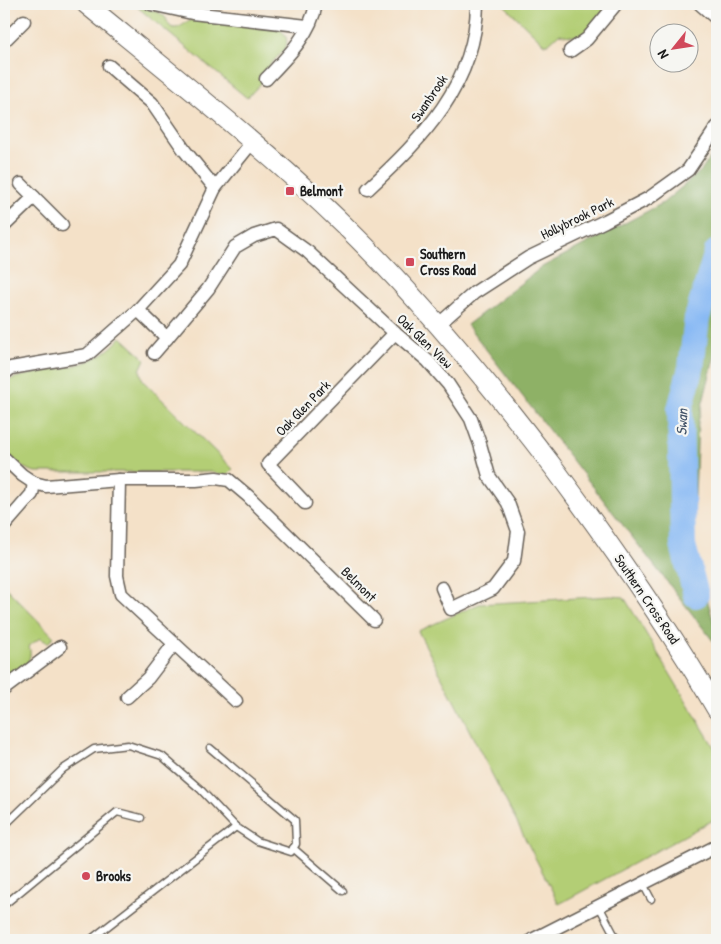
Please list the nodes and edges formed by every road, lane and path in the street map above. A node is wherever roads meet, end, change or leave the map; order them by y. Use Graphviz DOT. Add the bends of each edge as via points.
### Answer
graph roads {
  1 [pos="86,4"];
  2 [pos="151,4"];
  3 [pos="316,4"];
  4 [pos="477,4"];
  5 [pos="616,4"];
  6 [pos="700,4"];
  7 [pos="717,20"];
  8 [pos="24,21"];
  9 [pos="307,26"];
  10 [pos="4,41"];
  11 [pos="570,51"];
  12 [pos="109,66"];
  13 [pos="266,79"];
  14 [pos="717,128"];
  15 [pos="253,141"];
  16 [pos="21,184"];
  17 [pos="215,188"];
  18 [pos="368,189"];
  19 [pos="34,197"];
  20 [pos="62,225"];
  21 [pos="4,226"];
  22 [pos="138,310"];
  23 [pos="439,324"];
  24 [pos="395,334"];
  25 [pos="167,338"];
  26 [pos="154,353"];
  27 [pos="4,374"];
  28 [pos="4,458"];
  29 [pos="119,480"];
  30 [pos="34,483"];
  31 [pos="305,503"];
  32 [pos="4,526"];
  33 [pos="442,588"];
  34 [pos="374,620"];
  35 [pos="174,644"];
  36 [pos="60,647"];
  37 [pos="4,689"];
  38 [pos="127,697"];
  39 [pos="236,701"];
  40 [pos="717,710"];
  41 [pos="210,748"];
  42 [pos="141,818"];
  43 [pos="4,826"];
  44 [pos="236,827"];
  45 [pos="717,846"];
  46 [pos="293,848"];
  47 [pos="643,884"];
  48 [pos="343,891"];
  49 [pos="651,899"];
  50 [pos="4,905"];
  51 [pos="599,906"];
  52 [pos="90,940"];
  53 [pos="532,940"];
  54 [pos="617,940"];
  1 -- 15 [label="main road, Southern Cross Road"];
  2 -- 9 [label="street" via="192,14"];
  3 -- 9 [label="street"];
  4 -- 18 [label="street, Swanbrook" via="474,39 461,78 441,112 412,148"];
  5 -- 11 [label="street" via="587,39"];
  6 -- 7 [label="street"];
  8 -- 10 [label="street"];
  9 -- 13 [label="street" via="292,53"];
  12 -- 17 [label="street" via="152,103"];
  14 -- 23 [label="street, Hollybrook Park" via="688,170 649,198 528,258 474,293"];
  15 -- 17 [label="street"];
  15 -- 23 [label="main road, Southern Cross Road" via="344,225"];
  16 -- 19 [label="street"];
  17 -- 22 [label="street" via="179,265"];
  19 -- 20 [label="street"];
  19 -- 21 [label="street"];
  22 -- 25 [label="street"];
  22 -- 27 [label="street" via="87,355 11,368"];
  23 -- 40 [label="main road, Southern Cross Road" via="510,410 602,533 641,588"];
  24 -- 25 [label="street, Oak Glen View" via="308,252 276,229 235,247 208,289"];
  24 -- 31 [label="street, Oak Glen Park" via="268,464"];
  24 -- 33 [label="street, Oak Glen View" via="428,361 471,419 489,476 508,503 518,531 514,561 493,589 451,609"];
  25 -- 26 [label="street, Oak Glen View"];
  28 -- 30 [label="street"];
  29 -- 30 [label="street, Belmont" via="46,486"];
  29 -- 34 [label="street, Belmont" via="229,480"];
  29 -- 35 [label="street" via="117,576 121,594"];
  30 -- 32 [label="street" via="32,494"];
  35 -- 38 [label="street" via="148,678"];
  35 -- 39 [label="street"];
  36 -- 37 [label="street"];
  41 -- 46 [label="lane" via="295,820 296,844"];
  42 -- 50 [label="lane" via="118,812"];
  43 -- 44 [label="lane" via="63,769 94,749 128,745 162,756"];
  44 -- 46 [label="lane" via="257,841 291,852"];
  44 -- 52 [label="lane"];
  45 -- 47 [label="street"];
  46 -- 48 [label="lane"];
  47 -- 49 [label="lane"];
  47 -- 51 [label="street"];
  51 -- 53 [label="street"];
  51 -- 54 [label="lane"];
}
